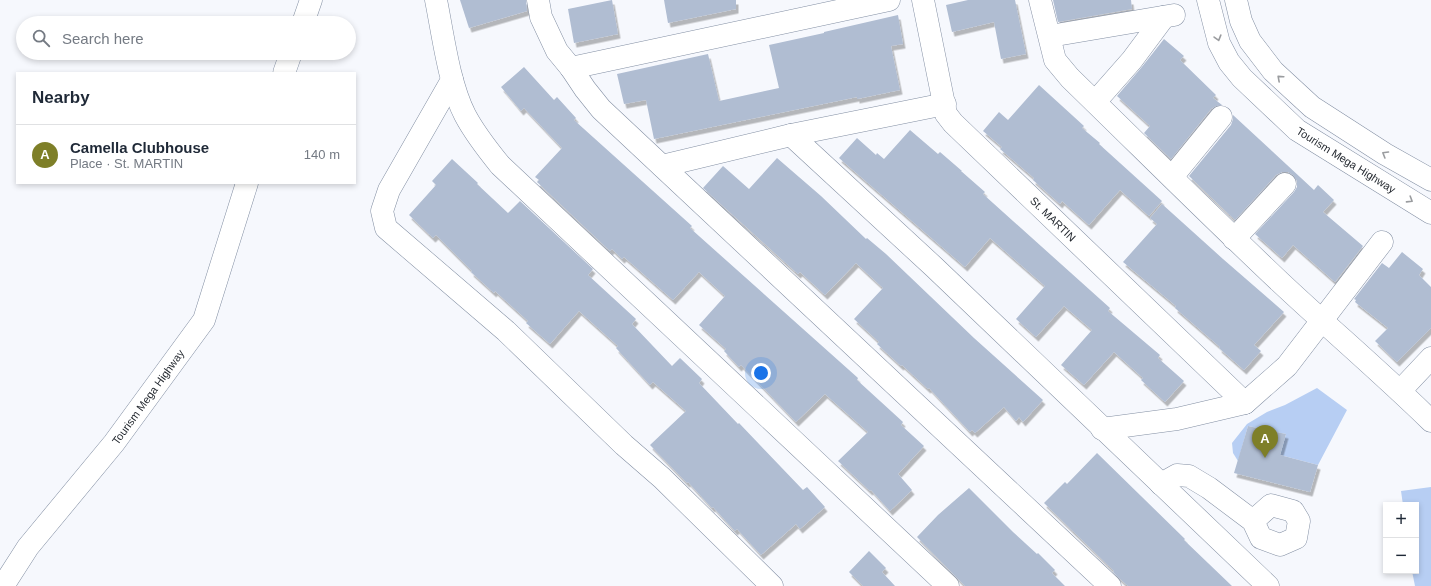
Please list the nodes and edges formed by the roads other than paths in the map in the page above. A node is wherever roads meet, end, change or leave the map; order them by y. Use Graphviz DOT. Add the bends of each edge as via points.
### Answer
graph roads {
  1 [pos="311,0"];
  2 [pos="436,0"];
  3 [pos="538,0"];
  4 [pos="889,0"];
  5 [pos="923,0"];
  6 [pos="1040,0"];
  7 [pos="1208,0"];
  8 [pos="1236,0"];
  9 [pos="305,16"];
  10 [pos="1050,36"];
  11 [pos="289,60"];
  12 [pos="571,68"];
  13 [pos="284,72"];
  14 [pos="452,80"];
  15 [pos="1095,102"];
  16 [pos="945,104"];
  17 [pos="1221,117"];
  18 [pos="791,135"];
  19 [pos="662,166"];
  20 [pos="1172,177"];
  21 [pos="1431,180"];
  22 [pos="247,184"];
  23 [pos="1285,184"];
  24 [pos="1431,213"];
  25 [pos="1234,239"];
  26 [pos="1382,242"];
  27 [pos="1321,321"];
  28 [pos="1431,358"];
  29 [pos="1400,391"];
  30 [pos="1245,403"];
  31 [pos="1431,421"];
  32 [pos="1102,429"];
  33 [pos="1161,484"];
  34 [pos="1253,521"];
  35 [pos="3,586"];
  36 [pos="772,586"];
  37 [pos="948,586"];
  38 [pos="1110,586"];
  39 [pos="1268,586"];
  1 -- 9 [label="street"];
  2 -- 14 [label="street"];
  3 -- 12 [label="street" via="541,17 557,51"];
  4 -- 12 [label="street"];
  5 -- 16 [label="street, St. MARTIN"];
  6 -- 10 [label="street"];
  7 -- 24 [label="street, Tourism Mega Highway, one-way" via="1219,43 1229,62 1242,78 1297,130"];
  21 -- 8 [label="street, one-way" via="1384,154 1312,107 1273,71 1250,41 1241,21"];
  10 -- 15 [label="street" via="1055,60"];
  10 -- 15 [label="street" via="1169,16"];
  11 -- 13 [label="street"];
  12 -- 19 [label="street" via="602,108"];
  14 -- 36 [label="street" via="389,190 382,211 386,228 506,331"];
  14 -- 37 [label="street" via="464,114 478,138 500,165"];
  15 -- 20 [label="street"];
  16 -- 18 [label="street"];
  16 -- 30 [label="street, St. MARTIN" via="946,114 952,123"];
  17 -- 20 [label="street"];
  18 -- 19 [label="street"];
  18 -- 32 [label="street"];
  19 -- 38 [label="street"];
  20 -- 25 [label="street"];
  22 -- 35 [label="street, Tourism Mega Highway" via="204,320 114,443 28,547"];
  23 -- 25 [label="street"];
  25 -- 27 [label="street"];
  26 -- 27 [label="street"];
  27 -- 29 [label="street"];
  27 -- 30 [label="street" via="1287,366"];
  28 -- 29 [label="street"];
  29 -- 31 [label="street"];
  30 -- 32 [label="street" via="1177,419"];
  32 -- 33 [label="street"];
  33 -- 34 [label="street" via="1177,475 1190,476"];
  33 -- 39 [label="street"];
}
